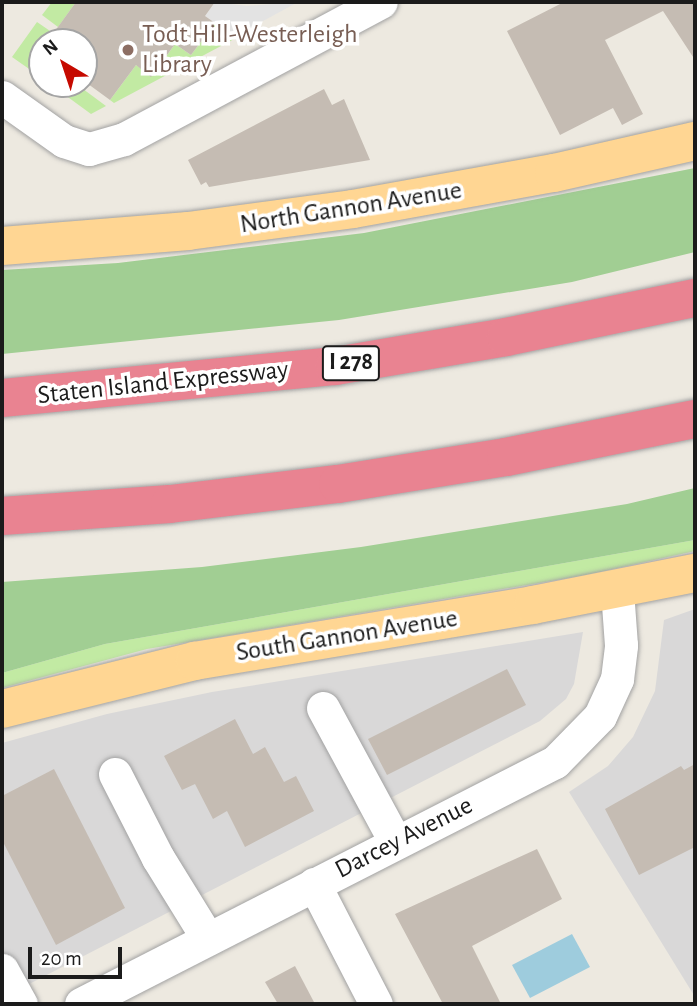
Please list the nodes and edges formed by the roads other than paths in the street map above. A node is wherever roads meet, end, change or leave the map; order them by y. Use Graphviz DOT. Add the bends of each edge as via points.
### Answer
graph roads {
  1 [pos="381,2"];
  2 [pos="2,97"];
  3 [pos="695,141"];
  4 [pos="2,246"];
  5 [pos="695,298"];
  6 [pos="2,398"];
  7 [pos="695,419"];
  8 [pos="2,516"];
  9 [pos="695,573"];
  10 [pos="617,590"];
  11 [pos="323,708"];
  12 [pos="2,709"];
  13 [pos="115,774"];
  14 [pos="396,843"];
  15 [pos="314,884"];
  16 [pos="208,939"];
  17 [pos="2,970"];
  18 [pos="21,1004"];
  19 [pos="81,1004"];
  20 [pos="376,1004"];
  1 -- 2 [label="street" via="124,139 89,149 64,141"];
  3 -- 4 [label="main road, North Gannon Avenue" via="554,173 353,209 188,231"];
  5 -- 6 [label="highway, Staten Island Expressway / I 278" via="519,335 335,366"];
  7 -- 8 [label="highway" via="506,457 338,484 170,504"];
  9 -- 10 [label="main road, South Gannon Avenue"];
  10 -- 12 [label="main road, South Gannon Avenue" via="195,661"];
  10 -- 14 [label="street, Darcey Avenue" via="617,679 600,716 555,762"];
  11 -- 14 [label="street"];
  13 -- 16 [label="street" via="158,858"];
  14 -- 15 [label="street, Darcey Avenue"];
  15 -- 16 [label="street, Darcey Avenue"];
  15 -- 20 [label="street"];
  16 -- 19 [label="street, Darcey Avenue"];
  17 -- 18 [label="street"];
}
